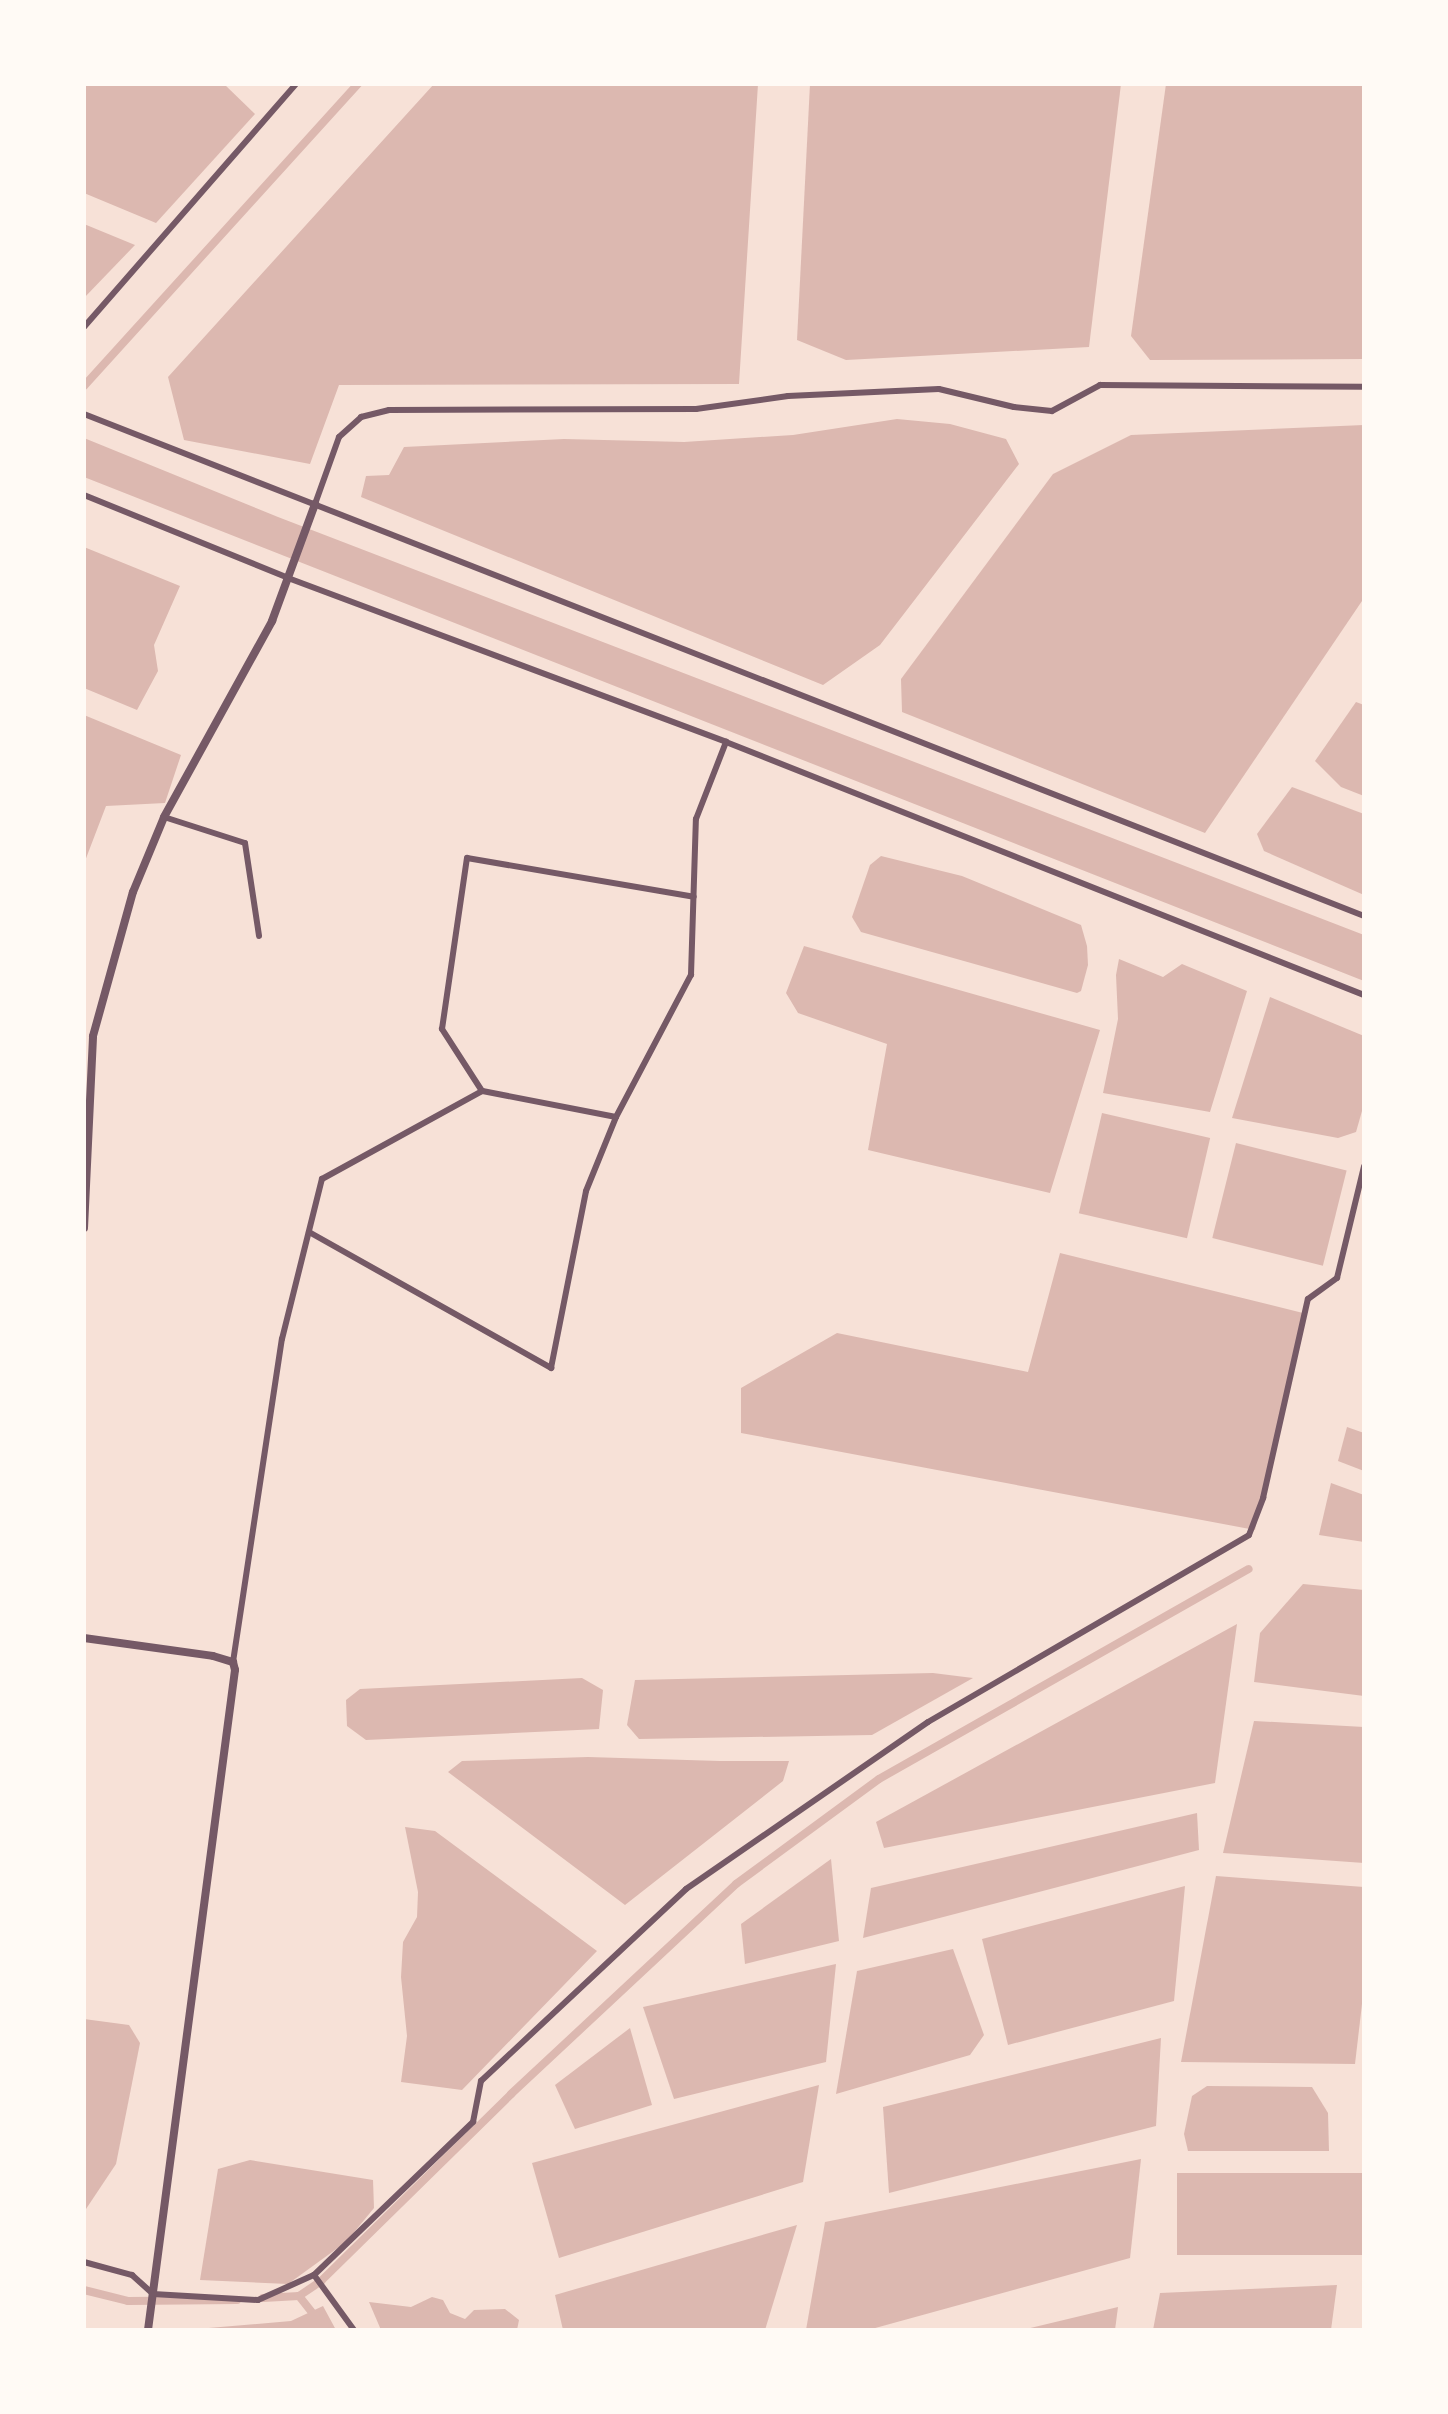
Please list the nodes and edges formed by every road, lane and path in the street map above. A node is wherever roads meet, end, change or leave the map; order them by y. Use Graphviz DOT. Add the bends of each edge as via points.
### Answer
graph roads {
  1 [pos="296,84"];
  2 [pos="84,327"];
  3 [pos="1364,387"];
  4 [pos="84,414"];
  5 [pos="84,495"];
  6 [pos="315,504"];
  7 [pos="288,578"];
  8 [pos="726,742"];
  9 [pos="164,817"];
  10 [pos="694,897"];
  11 [pos="1364,916"];
  12 [pos="259,936"];
  13 [pos="1364,995"];
  14 [pos="88,1034"];
  15 [pos="482,1091"];
  16 [pos="616,1117"];
  17 [pos="1364,1166"];
  18 [pos="84,1228"];
  19 [pos="309,1232"];
  20 [pos="84,1638"];
  21 [pos="233,1662"];
  22 [pos="84,2262"];
  23 [pos="314,2275"];
  24 [pos="153,2294"];
  25 [pos="148,2330"];
  26 [pos="354,2330"];
  1 -- 2 [label="lane"];
  3 -- 6 [label="lane" via="1100,385 1052,411 939,389 788,396 696,409 389,410 361,417 339,437"];
  4 -- 6 [label="lane"];
  5 -- 7 [label="lane"];
  6 -- 7 [label="street"];
  6 -- 11 [label="lane"];
  7 -- 8 [label="lane"];
  7 -- 9 [label="street" via="272,621"];
  8 -- 10 [label="lane" via="696,819"];
  8 -- 13 [label="lane"];
  9 -- 12 [label="lane" via="245,843"];
  9 -- 14 [label="street" via="133,892"];
  10 -- 15 [label="lane" via="467,858 442,1029"];
  10 -- 16 [label="lane" via="691,975"];
  14 -- 18 [label="street"];
  15 -- 16 [label="lane"];
  15 -- 19 [label="lane" via="322,1179"];
  16 -- 19 [label="lane" via="586,1191 551,1368"];
  17 -- 23 [label="lane" via="1337,1278 1308,1299 1263,1498 1249,1535 928,1722 686,1889 481,2081 473,2122"];
  19 -- 21 [label="lane" via="282,1339"];
  20 -- 21 [label="street"];
  21 -- 24 [label="street"];
  22 -- 24 [label="lane" via="132,2275"];
  23 -- 24 [label="lane" via="258,2300"];
  23 -- 26 [label="lane"];
  24 -- 25 [label="street"];
}
